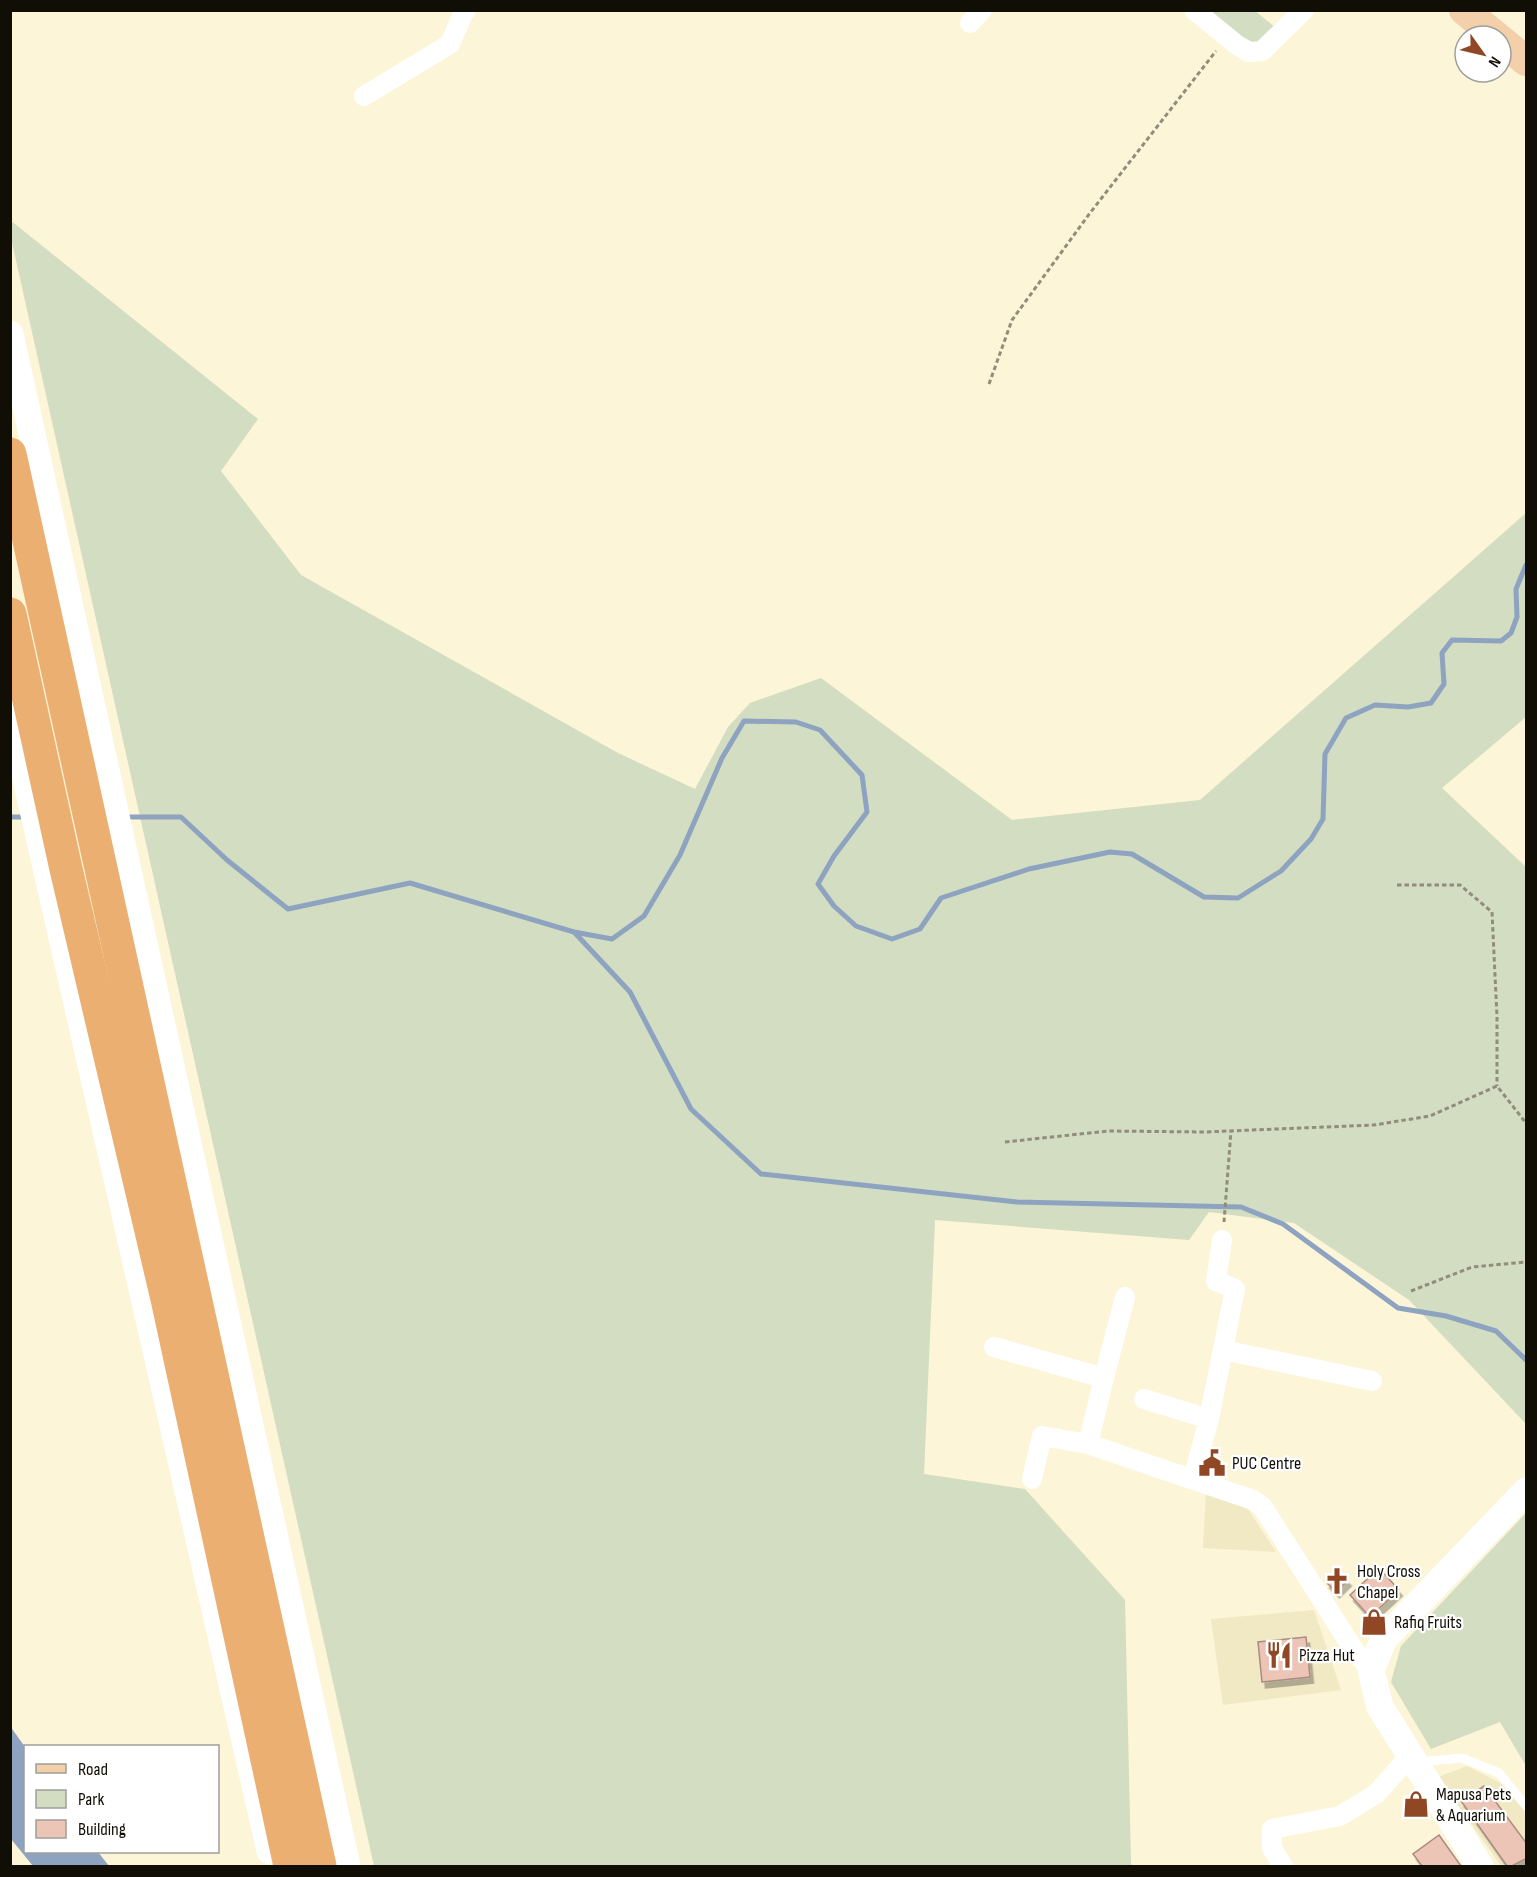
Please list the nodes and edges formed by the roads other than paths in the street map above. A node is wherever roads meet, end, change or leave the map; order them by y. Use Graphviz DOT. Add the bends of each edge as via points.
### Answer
graph roads {
  1 [pos="466,10"];
  2 [pos="1194,10"];
  3 [pos="1304,10"];
  4 [pos="1464,10"];
  5 [pos="1481,24"];
  6 [pos="1513,50"];
  7 [pos="1527,61"];
  8 [pos="364,96"];
  9 [pos="10,334"];
  10 [pos="10,454"];
  11 [pos="10,614"];
  12 [pos="10,709"];
  13 [pos="1222,1240"];
  14 [pos="1125,1298"];
  15 [pos="994,1347"];
  16 [pos="1223,1350"];
  17 [pos="1104,1378"];
  18 [pos="1372,1381"];
  19 [pos="1144,1398"];
  20 [pos="1209,1419"];
  21 [pos="1088,1444"];
  22 [pos="1032,1479"];
  23 [pos="1193,1479"];
  24 [pos="1527,1491"];
  25 [pos="1371,1670"];
  26 [pos="1412,1760"];
  27 [pos="1527,1806"];
  28 [pos="274,1866"];
  29 [pos="290,1866"];
  30 [pos="320,1866"];
  31 [pos="347,1866"];
  32 [pos="1283,1866"];
  33 [pos="1480,1866"];
  1 -- 8 [label="street" via="450,44"];
  2 -- 3 [label="street" via="1249,52 1262,51"];
  4 -- 5 [label="main road"];
  6 -- 7 [label="main road"];
  9 -- 31 [label="street"];
  10 -- 30 [label="highway"];
  11 -- 29 [label="highway" via="167,1299"];
  12 -- 28 [label="street"];
  13 -- 16 [label="street" via="1216,1281 1235,1289"];
  14 -- 17 [label="street"];
  15 -- 17 [label="street"];
  16 -- 18 [label="street"];
  16 -- 20 [label="street"];
  17 -- 21 [label="street"];
  19 -- 20 [label="street"];
  20 -- 23 [label="street"];
  21 -- 22 [label="street" via="1042,1436"];
  21 -- 23 [label="street"];
  23 -- 25 [label="street" via="1262,1506 1354,1650"];
  24 -- 25 [label="street" via="1384,1639"];
  25 -- 26 [label="street" via="1380,1707"];
  26 -- 27 [label="lane" via="1462,1758 1499,1773"];
  26 -- 32 [label="street" via="1376,1794 1340,1816 1272,1829 1272,1848"];
  26 -- 33 [label="street"];
}
